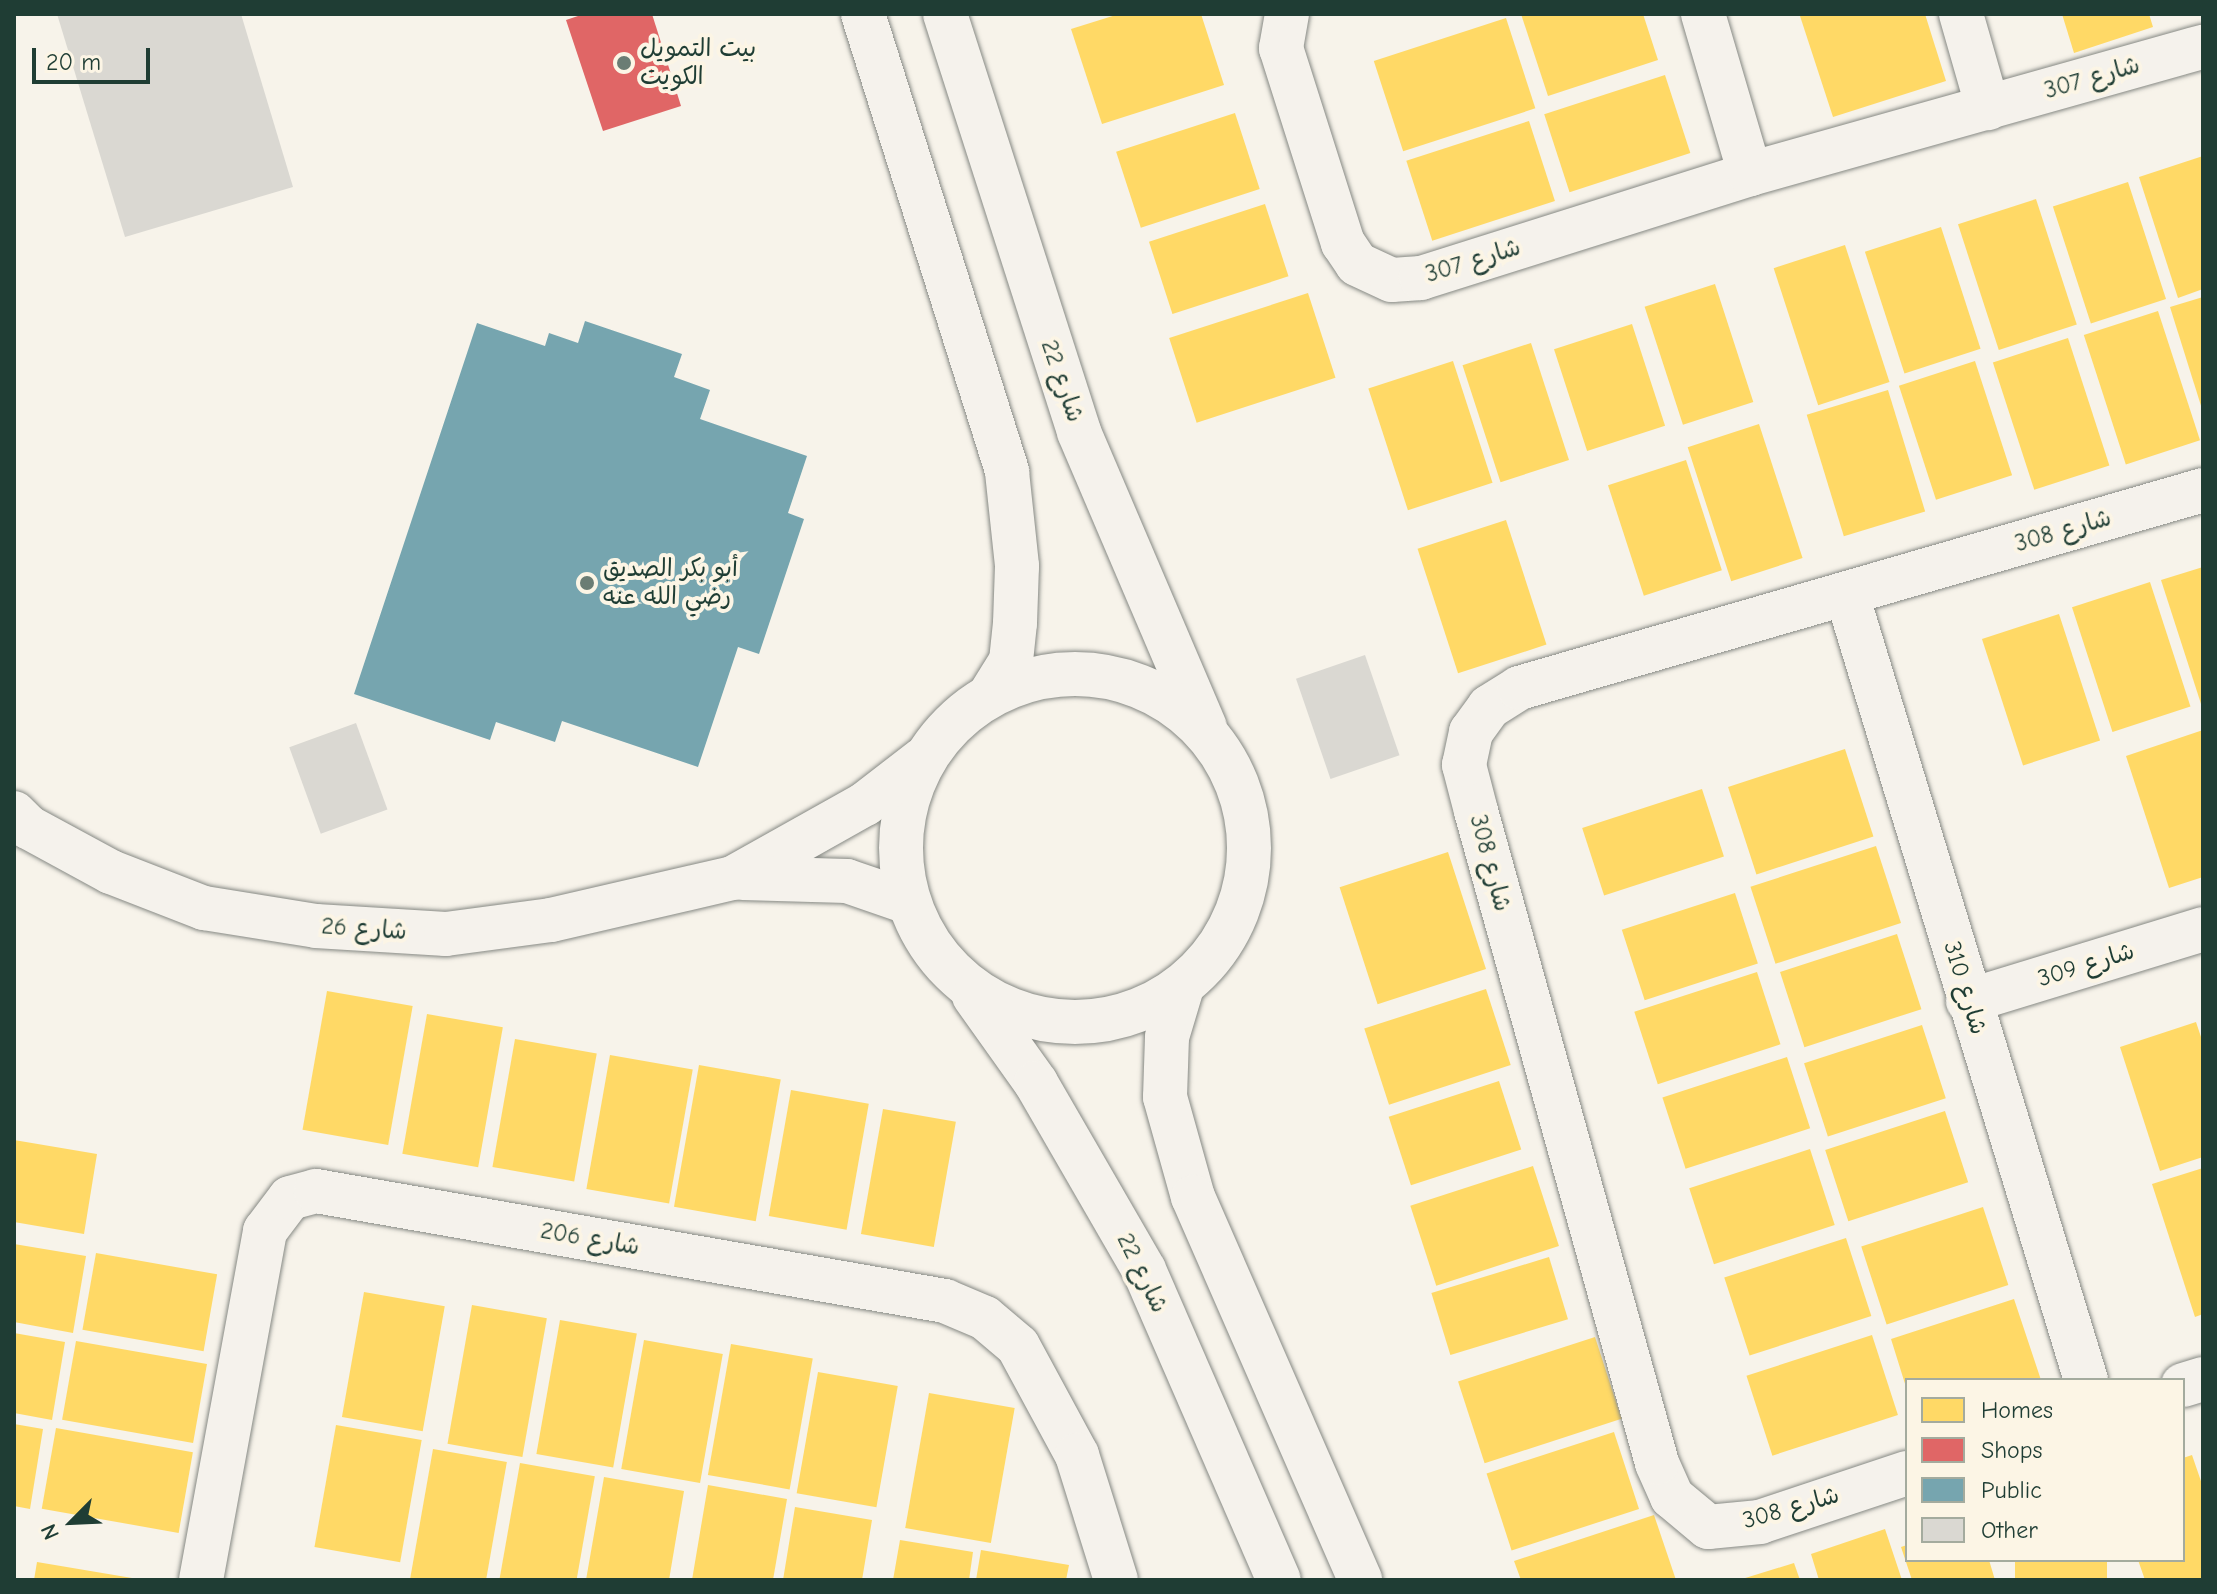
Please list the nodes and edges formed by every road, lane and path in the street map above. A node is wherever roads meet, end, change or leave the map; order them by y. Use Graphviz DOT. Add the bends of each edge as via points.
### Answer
graph roads {
  1 [pos="863,14"];
  2 [pos="945,14"];
  3 [pos="1287,14"];
  4 [pos="1703,14"];
  5 [pos="1961,14"];
  6 [pos="2203,47"];
  7 [pos="1988,108"];
  8 [pos="1750,174"];
  9 [pos="2203,490"];
  10 [pos="1847,595"];
  11 [pos="990,694"];
  12 [pos="1210,737"];
  13 [pos="922,760"];
  14 [pos="14,813"];
  15 [pos="733,878"];
  16 [pos="908,902"];
  17 [pos="2203,929"];
  18 [pos="968,987"];
  19 [pos="1182,987"];
  20 [pos="1968,1001"];
  21 [pos="2085,1378"];
  22 [pos="1905,1474"];
  23 [pos="201,1580"];
  24 [pos="1116,1580"];
  25 [pos="1279,1580"];
  26 [pos="1360,1580"];
  1 -- 11 [label="street" via="1007,472 1017,566 1015,623 1011,661"];
  2 -- 12 [label="street, شارع 22" via="1079,432"];
  3 -- 8 [label="street, شارع 307" via="1281,48 1343,243 1357,264 1373,274 1392,280 1421,278"];
  4 -- 8 [label="street"];
  5 -- 7 [label="street"];
  6 -- 7 [label="street, شارع 307"];
  7 -- 8 [label="street, شارع 307"];
  9 -- 10 [label="street, شارع 308"];
  10 -- 20 [label="street, شارع 310"];
  10 -- 22 [label="street, شارع 308" via="1519,688 1489,707 1471,732 1464,765 1657,1463 1672,1497 1708,1527 1721,1526 1760,1522"];
  11 -- 12 [label="street" via="1047,674 1108,676 1164,697"];
  11 -- 13 [label="street" via="952,722"];
  12 -- 19 [label="street" via="1238,785 1250,840 1238,908 1220,946"];
  13 -- 15 [label="street, شارع 26" via="865,804"];
  13 -- 16 [label="street" via="900,829"];
  14 -- 15 [label="street, شارع 26" via="28,827 111,872 204,908 316,926 446,934 551,920"];
  15 -- 16 [label="street, شارع 26" via="847,881"];
  16 -- 18 [label="street" via="932,949"];
  17 -- 20 [label="street, شارع 309"];
  18 -- 19 [label="street" via="1019,1015 1075,1024 1132,1014"];
  18 -- 25 [label="street, شارع 22" via="1036,1083 1144,1270"];
  19 -- 26 [label="street" via="1167,1037 1165,1097 1193,1197"];
  20 -- 21 [label="street, شارع 310"];
  23 -- 24 [label="street, شارع 206" via="265,1231 290,1198 316,1191 945,1301 985,1318 1018,1346 1077,1455"];
}
